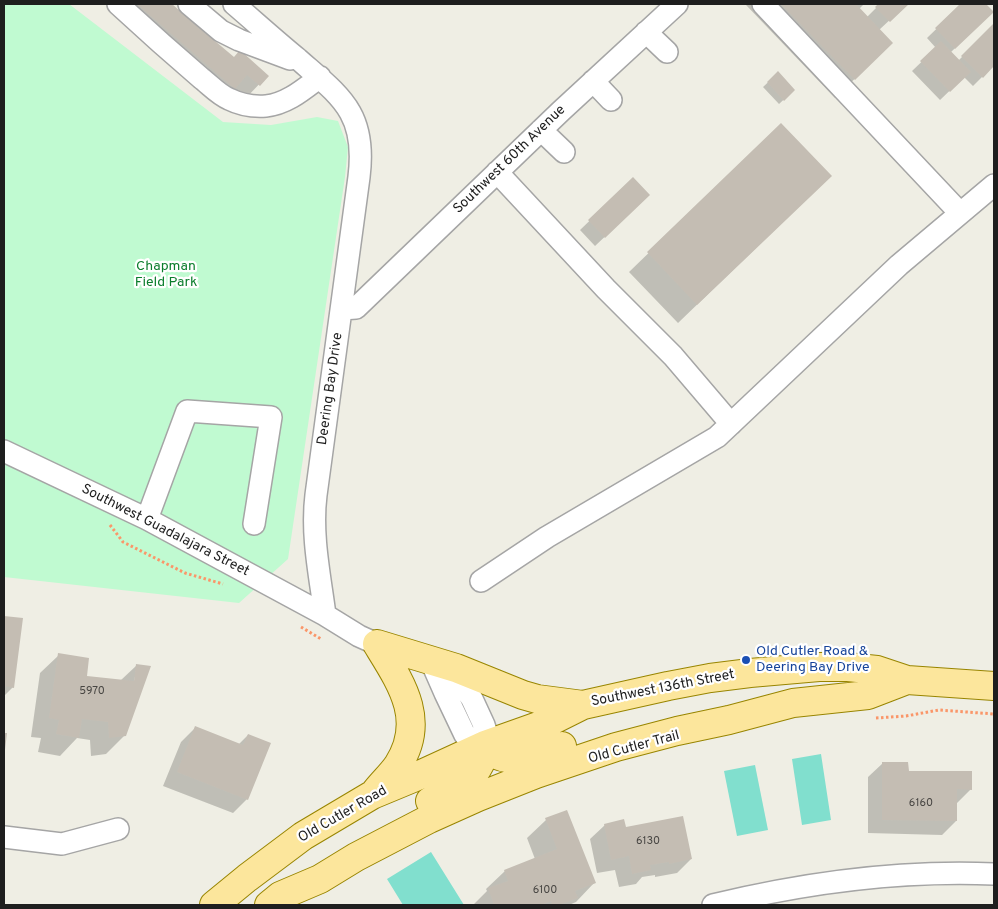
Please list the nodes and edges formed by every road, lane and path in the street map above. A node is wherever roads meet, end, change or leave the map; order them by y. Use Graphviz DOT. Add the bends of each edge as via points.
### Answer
graph roads {
  1 [pos="118,4"];
  2 [pos="189,4"];
  3 [pos="234,4"];
  4 [pos="677,4"];
  5 [pos="763,4"];
  6 [pos="646,32"];
  7 [pos="667,52"];
  8 [pos="302,63"];
  9 [pos="320,77"];
  10 [pos="593,81"];
  11 [pos="611,100"];
  12 [pos="541,130"];
  13 [pos="564,152"];
  14 [pos="498,172"];
  15 [pos="994,185"];
  16 [pos="960,213"];
  17 [pos="342,309"];
  18 [pos="731,424"];
  19 [pos="4,451"];
  20 [pos="147,519"];
  21 [pos="254,524"];
  22 [pos="110,525"];
  23 [pos="481,581"];
  24 [pos="228,586"];
  25 [pos="325,615"];
  26 [pos="295,624"];
  27 [pos="328,643"];
  28 [pos="377,644"];
  29 [pos="907,680"];
  30 [pos="994,686"];
  31 [pos="793,703"];
  32 [pos="583,705"];
  33 [pos="994,714"];
  34 [pos="872,719"];
  35 [pos="485,745"];
  36 [pos="372,795"];
  37 [pos="118,829"];
  38 [pos="4,837"];
  39 [pos="994,874"];
  40 [pos="274,901"];
  41 [pos="214,905"];
  42 [pos="713,905"];
  1 -- 9 [label="street" via="186,66 226,98 241,105 279,103"];
  2 -- 8 [label="street, Deering Bay Drive" via="221,31"];
  3 -- 8 [label="street, Deering Bay Drive"];
  4 -- 6 [label="street, Southwest 60th Avenue"];
  5 -- 16 [label="street"];
  6 -- 7 [label="street"];
  6 -- 10 [label="street, Southwest 60th Avenue"];
  8 -- 9 [label="street, Deering Bay Drive"];
  9 -- 17 [label="street, Deering Bay Drive" via="350,111 361,146"];
  10 -- 11 [label="street"];
  10 -- 12 [label="street, Southwest 60th Avenue"];
  12 -- 13 [label="street"];
  12 -- 14 [label="street, Southwest 60th Avenue"];
  14 -- 17 [label="street, Southwest 60th Avenue" via="356,308"];
  14 -- 18 [label="street" via="606,290 673,356"];
  15 -- 16 [label="street"];
  16 -- 18 [label="street" via="899,265"];
  17 -- 25 [label="street, Deering Bay Drive" via="315,505 316,551"];
  18 -- 23 [label="street" via="717,437 547,537"];
  19 -- 20 [label="street, Southwest Guadalajara Street"];
  20 -- 21 [label="street" via="187,411 271,417"];
  20 -- 25 [label="street, Southwest Guadalajara Street"];
  22 -- 24 [label="path" via="123,542 184,572"];
  25 -- 28 [label="street"];
  26 -- 27 [label="path"];
  28 -- 32 [label="main road" via="456,668 523,695"];
  28 -- 35 [label="street" via="434,668 465,735"];
  28 -- 36 [label="main road" via="404,690 411,725 407,747 398,766"];
  29 -- 30 [label="main road, Southwest 136th Street"];
  29 -- 31 [label="main road, Southwest 136th Street" via="868,695"];
  29 -- 32 [label="main road, Southwest 136th Street" via="877,670 848,667 750,673 668,686"];
  31 -- 35 [label="main road" via="726,706 671,714 528,757 502,756"];
  31 -- 40 [label="main road, Southwest 136th Street" via="616,747 536,774 429,819"];
  32 -- 35 [label="main road, Southwest 136th Street" via="547,723"];
  33 -- 34 [label="path" via="939,710"];
  35 -- 36 [label="main road, Old Cutler Road"];
  35 -- 40 [label="main road" via="478,768 462,784 346,843"];
  36 -- 41 [label="main road, Old Cutler Road" via="304,836"];
  37 -- 38 [label="street" via="62,844"];
  39 -- 42 [label="street" via="877,877 786,890"];
}
